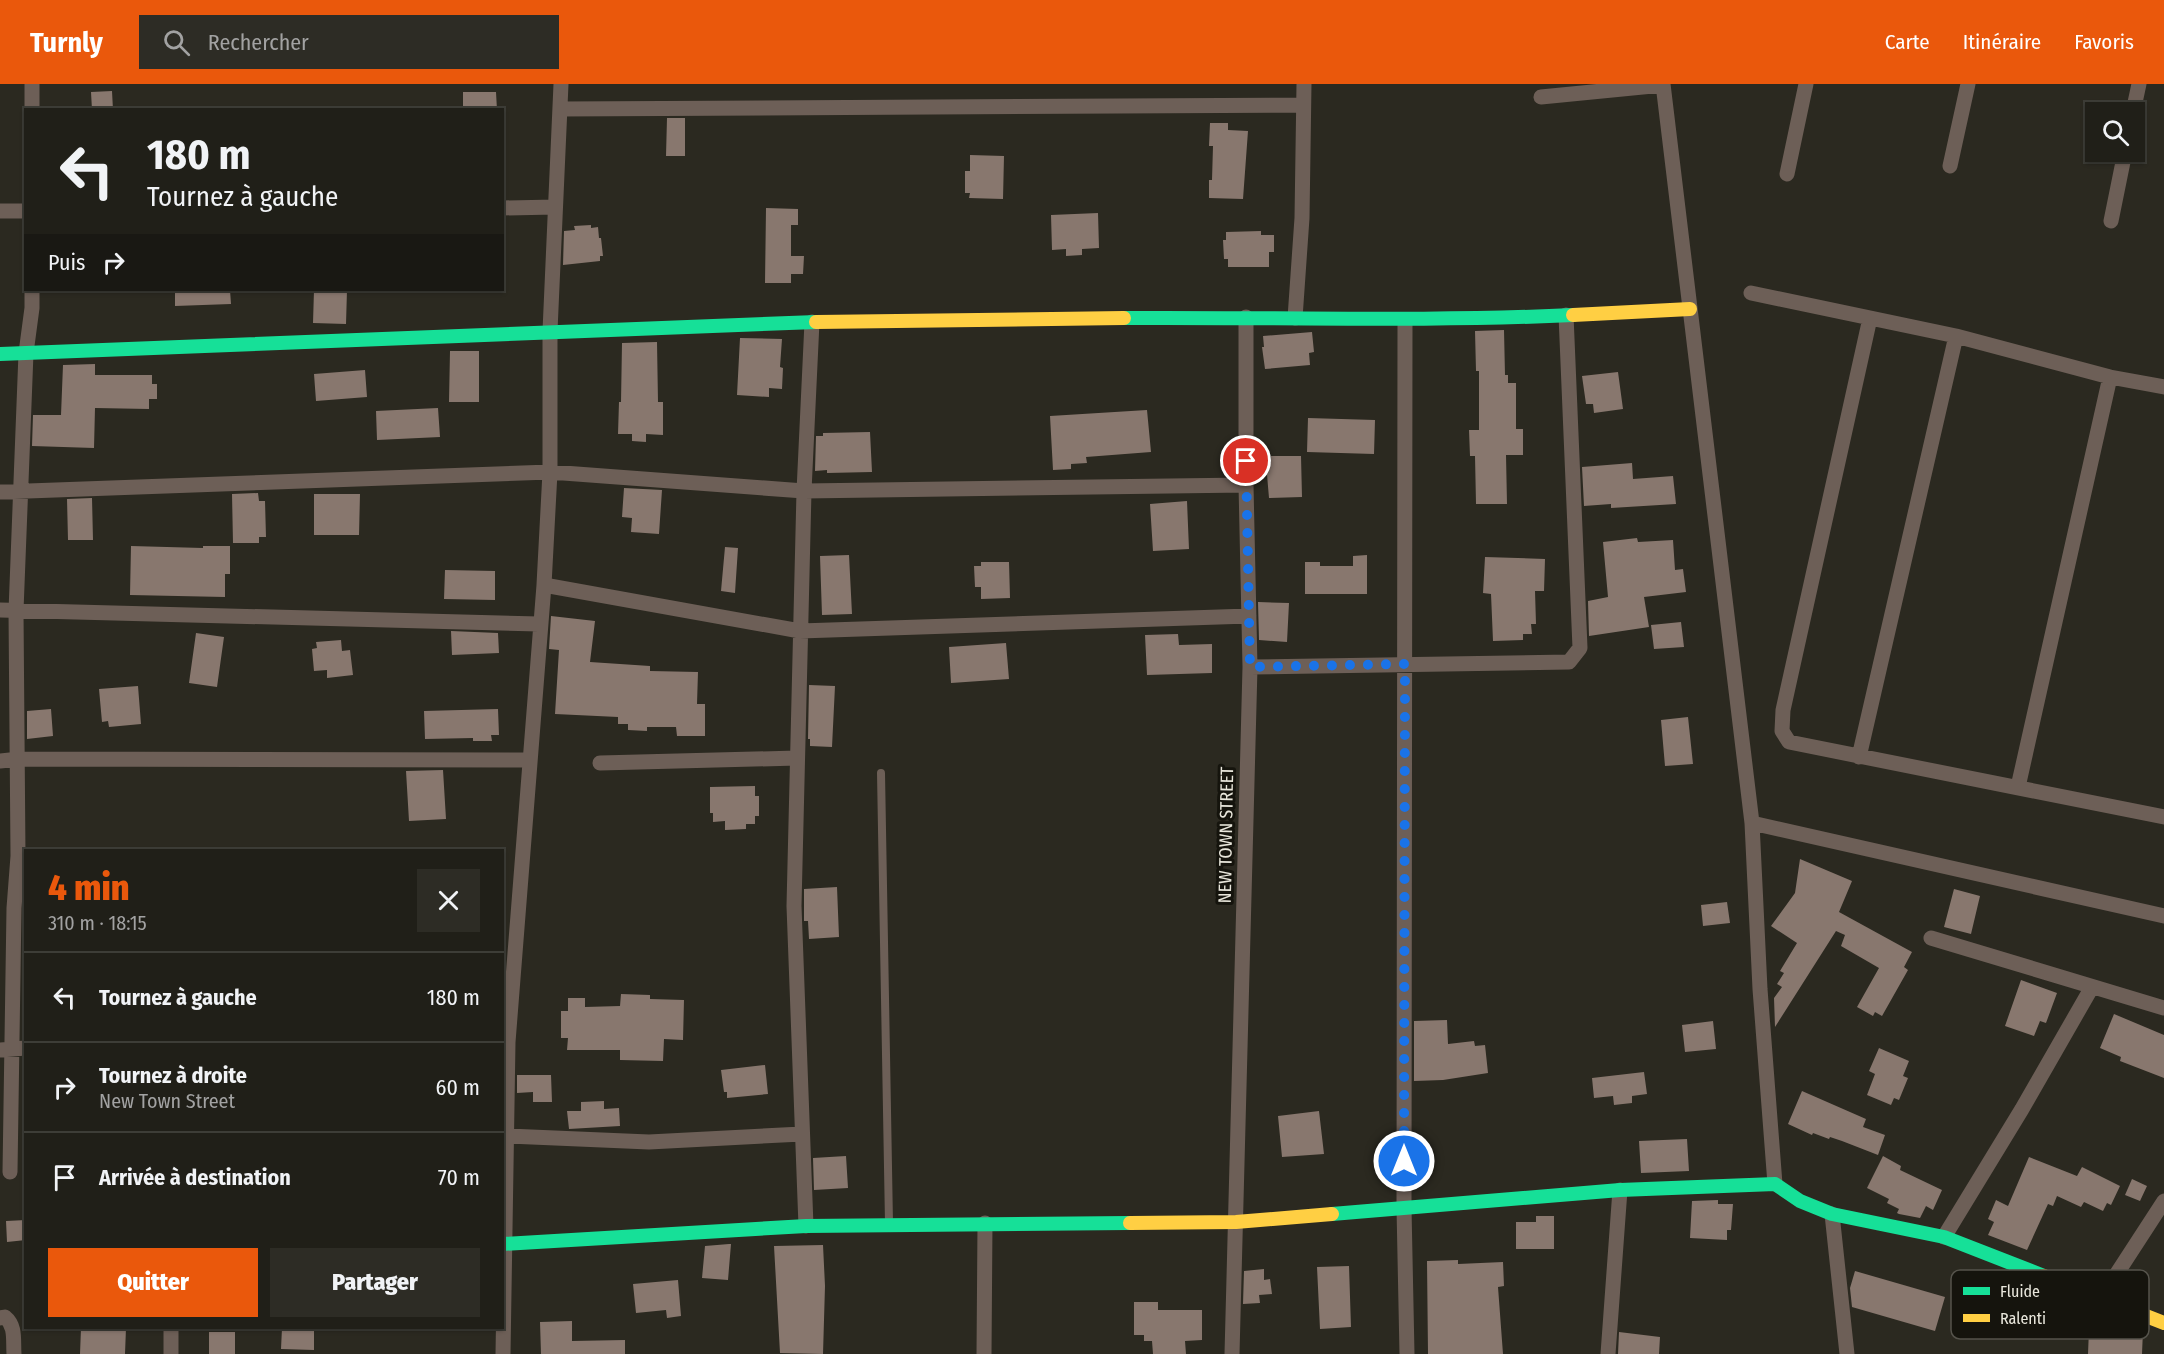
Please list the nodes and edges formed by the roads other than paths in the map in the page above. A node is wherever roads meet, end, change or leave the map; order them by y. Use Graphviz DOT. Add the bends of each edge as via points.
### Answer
graph roads {
  1 [pos="32,84"];
  2 [pos="561,84"];
  3 [pos="1304,84"];
  4 [pos="1663,84"];
  5 [pos="1806,84"];
  6 [pos="1968,84"];
  7 [pos="2139,84"];
  8 [pos="1540,97"];
  9 [pos="2135,102"];
  10 [pos="1303,105"];
  11 [pos="32,108"];
  12 [pos="560,109"];
  13 [pos="2123,162"];
  14 [pos="1950,166"];
  15 [pos="1787,174"];
  16 [pos="555,207"];
  17 [pos="504,208"];
  18 [pos="0,211"];
  19 [pos="24,211"];
  20 [pos="2111,221"];
  21 [pos="32,291"];
  22 [pos="1751,293"];
  23 [pos="1690,309"];
  24 [pos="1566,315"];
  25 [pos="1246,317"];
  26 [pos="1295,318"];
  27 [pos="1870,318"];
  28 [pos="1405,320"];
  29 [pos="812,322"];
  30 [pos="550,331"];
  31 [pos="1956,336"];
  32 [pos="26,353"];
  33 [pos="0,354"];
  34 [pos="2110,377"];
  35 [pos="2164,387"];
  36 [pos="550,472"];
  37 [pos="1246,485"];
  38 [pos="804,491"];
  39 [pos="0,492"];
  40 [pos="22,492"];
  41 [pos="544,585"];
  42 [pos="0,610"];
  43 [pos="16,611"];
  44 [pos="1249,616"];
  45 [pos="539,624"];
  46 [pos="800,631"];
  47 [pos="1405,664"];
  48 [pos="1250,667"];
  49 [pos="1859,757"];
  50 [pos="797,758"];
  51 [pos="19,759"];
  52 [pos="529,760"];
  53 [pos="0,761"];
  54 [pos="600,763"];
  55 [pos="881,773"];
  56 [pos="2018,787"];
  57 [pos="2164,817"];
  58 [pos="1752,823"];
  59 [pos="519,897"];
  60 [pos="504,898"];
  61 [pos="2164,916"];
  62 [pos="1931,938"];
  63 [pos="2092,987"];
  64 [pos="2164,1008"];
  65 [pos="505,1042"];
  66 [pos="12,1048"];
  67 [pos="802,1134"];
  68 [pos="506,1136"];
  69 [pos="10,1172"];
  70 [pos="1776,1184"];
  71 [pos="1620,1190"];
  72 [pos="2164,1201"];
  73 [pos="504,1208"];
  74 [pos="1404,1208"];
  75 [pos="1832,1214"];
  76 [pos="1236,1222"];
  77 [pos="985,1223"];
  78 [pos="889,1225"];
  79 [pos="806,1226"];
  80 [pos="1944,1237"];
  81 [pos="504,1244"];
  82 [pos="2029,1270"];
  83 [pos="2119,1270"];
  84 [pos="2149,1317"];
  85 [pos="0,1318"];
  86 [pos="2164,1323"];
  87 [pos="171,1329"];
  88 [pos="503,1329"];
  89 [pos="14,1354"];
  90 [pos="171,1354"];
  91 [pos="503,1354"];
  92 [pos="984,1354"];
  93 [pos="1232,1354"];
  94 [pos="1407,1354"];
  95 [pos="1608,1354"];
  96 [pos="1847,1354"];
  1 -- 11 [label="street"];
  2 -- 12 [label="street"];
  3 -- 10 [label="street"];
  4 -- 8 [label="street"];
  4 -- 23 [label="street"];
  5 -- 15 [label="street"];
  6 -- 14 [label="street"];
  7 -- 9 [label="street"];
  10 -- 12 [label="street"];
  10 -- 26 [label="street" via="1302,218"];
  12 -- 16 [label="street"];
  13 -- 20 [label="street"];
  16 -- 17 [label="street"];
  16 -- 30 [label="street"];
  18 -- 19 [label="street"];
  21 -- 32 [label="street"];
  22 -- 27 [label="street"];
  23 -- 24 [label="street"];
  23 -- 58 [label="street"];
  24 -- 28 [label="street"];
  24 -- 47 [label="street" via="1580,648 1569,662"];
  25 -- 26 [label="street"];
  25 -- 29 [label="street"];
  25 -- 37 [label="street, NEW TOWN STREET"];
  26 -- 28 [label="street"];
  27 -- 31 [label="street"];
  27 -- 49 [label="street" via="1783,710 1782,730 1790,742"];
  28 -- 47 [label="street"];
  29 -- 30 [label="street"];
  29 -- 38 [label="street"];
  30 -- 32 [label="street"];
  30 -- 36 [label="street"];
  31 -- 34 [label="street"];
  31 -- 49 [label="street"];
  32 -- 33 [label="street"];
  32 -- 40 [label="street"];
  34 -- 35 [label="street"];
  34 -- 56 [label="street"];
  36 -- 38 [label="street"];
  36 -- 40 [label="street"];
  36 -- 41 [label="street"];
  37 -- 38 [label="street"];
  37 -- 44 [label="street, NEW TOWN STREET"];
  38 -- 46 [label="street"];
  39 -- 40 [label="street"];
  40 -- 43 [label="street"];
  41 -- 45 [label="street"];
  41 -- 46 [label="street"];
  42 -- 43 [label="street"];
  43 -- 45 [label="street"];
  43 -- 51 [label="street"];
  44 -- 46 [label="street"];
  44 -- 48 [label="street, NEW TOWN STREET"];
  45 -- 52 [label="street"];
  46 -- 50 [label="street"];
  47 -- 48 [label="street"];
  47 -- 74 [label="street"];
  48 -- 76 [label="street, NEW TOWN STREET"];
  49 -- 56 [label="street"];
  50 -- 54 [label="street"];
  50 -- 67 [label="street" via="794,906"];
  51 -- 52 [label="street"];
  51 -- 53 [label="street"];
  51 -- 66 [label="street"];
  52 -- 59 [label="street"];
  55 -- 78 [label="lane"];
  56 -- 57 [label="street"];
  58 -- 61 [label="street"];
  58 -- 70 [label="street" via="1760,989"];
  59 -- 60 [label="street"];
  59 -- 65 [label="street"];
  62 -- 63 [label="street"];
  63 -- 64 [label="street"];
  63 -- 80 [label="street"];
  65 -- 68 [label="street"];
  66 -- 69 [label="street"];
  67 -- 68 [label="street" via="649,1142"];
  67 -- 79 [label="street"];
  68 -- 73 [label="street"];
  70 -- 71 [label="street"];
  70 -- 75 [label="street" via="1800,1201"];
  71 -- 74 [label="street"];
  71 -- 95 [label="street"];
  72 -- 83 [label="street"];
  74 -- 76 [label="street"];
  74 -- 94 [label="street"];
  75 -- 80 [label="street"];
  75 -- 96 [label="street"];
  76 -- 77 [label="street"];
  76 -- 93 [label="street, NEW TOWN STREET"];
  77 -- 78 [label="street"];
  77 -- 92 [label="street"];
  78 -- 79 [label="street"];
  79 -- 81 [label="street"];
  80 -- 82 [label="street"];
  84 -- 86 [label="street"];
  85 -- 89 [label="street" via="11,1322"];
  87 -- 90 [label="street"];
  88 -- 91 [label="street"];
}
